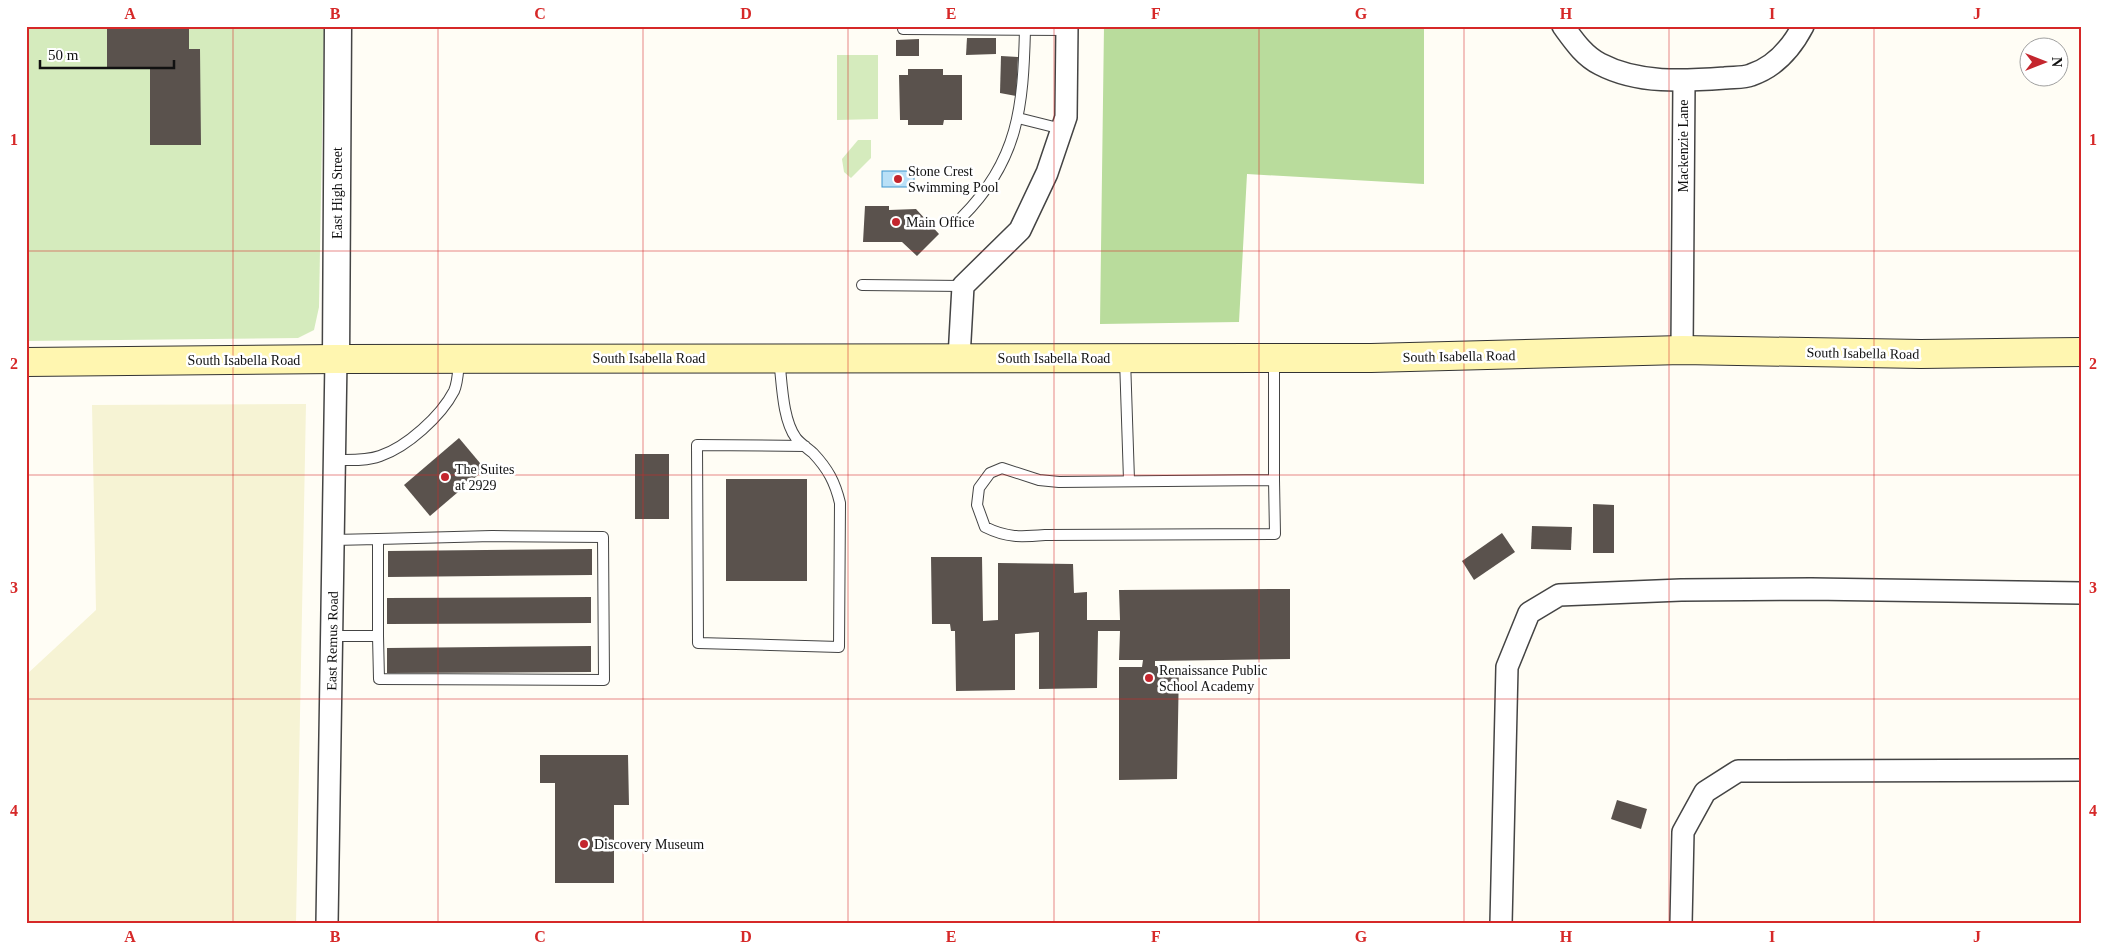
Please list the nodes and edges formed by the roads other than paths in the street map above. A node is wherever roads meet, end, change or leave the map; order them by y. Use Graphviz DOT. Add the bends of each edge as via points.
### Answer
graph roads {
  1 [pos="338,26"];
  2 [pos="1564,26"];
  3 [pos="1804,26"];
  4 [pos="1067,28"];
  5 [pos="903,29"];
  6 [pos="1026,30"];
  7 [pos="1684,81"];
  8 [pos="1018,118"];
  9 [pos="1062,128"];
  10 [pos="962,217"];
  11 [pos="862,285"];
  12 [pos="963,286"];
  13 [pos="1682,350"];
  14 [pos="2081,352"];
  15 [pos="779,358"];
  16 [pos="959,358"];
  17 [pos="1125,358"];
  18 [pos="1274,358"];
  19 [pos="336,359"];
  20 [pos="459,359"];
  21 [pos="26,362"];
  22 [pos="805,446"];
  23 [pos="335,460"];
  24 [pos="1129,480"];
  25 [pos="1274,480"];
  26 [pos="378,539"];
  27 [pos="333,540"];
  28 [pos="2081,592"];
  29 [pos="332,636"];
  30 [pos="378,636"];
  31 [pos="2081,770"];
  32 [pos="327,924"];
  33 [pos="1501,924"];
  34 [pos="1681,924"];
  1 -- 19 [label="street, East High Street"];
  2 -- 7 [label="street, Mackenzie Lane" via="1580,49 1599,64 1624,75"];
  3 -- 7 [label="street" via="1775,63 1751,75"];
  4 -- 6 [label="lane"];
  4 -- 9 [label="street" via="1066,117"];
  5 -- 6 [label="lane"];
  6 -- 8 [label="lane"];
  7 -- 13 [label="street, Mackenzie Lane"];
  8 -- 9 [label="lane"];
  8 -- 10 [label="lane" via="1011,145 997,175"];
  9 -- 12 [label="street" via="1047,173 1020,230"];
  11 -- 12 [label="lane"];
  12 -- 16 [label="street"];
  13 -- 14 [label="main road, South Isabella Road" via="1921,354"];
  13 -- 18 [label="main road, South Isabella Road"];
  15 -- 16 [label="main road, South Isabella Road"];
  15 -- 20 [label="main road, South Isabella Road"];
  15 -- 22 [label="lane" via="788,422 796,438"];
  16 -- 17 [label="main road, South Isabella Road"];
  17 -- 18 [label="main road, South Isabella Road"];
  17 -- 24 [label="lane"];
  18 -- 25 [label="lane"];
  19 -- 20 [label="main road, South Isabella Road"];
  19 -- 21 [label="main road, South Isabella Road"];
  19 -- 23 [label="street, East Remus Road"];
  20 -- 23 [label="lane" via="455,390 440,413 400,447 363,460"];
  22 -- 22 [label="lane" via="829,471 836,483 840,503 839,647 698,643 697,445"];
  23 -- 27 [label="street, East Remus Road"];
  24 -- 25 [label="lane"];
  24 -- 25 [label="lane" via="1059,482 1039,480 1002,468 990,473 980,488 977,505 985,527 1016,537 1275,534"];
  26 -- 27 [label="lane"];
  26 -- 30 [label="lane"];
  26 -- 30 [label="lane" via="603,537 604,680 379,680"];
  27 -- 29 [label="street, East Remus Road"];
  28 -- 33 [label="street" via="1802,589 1559,595 1529,613 1507,667"];
  29 -- 30 [label="lane"];
  29 -- 32 [label="street, East Remus Road"];
  31 -- 34 [label="street" via="1738,771 1705,792 1683,832"];
}
